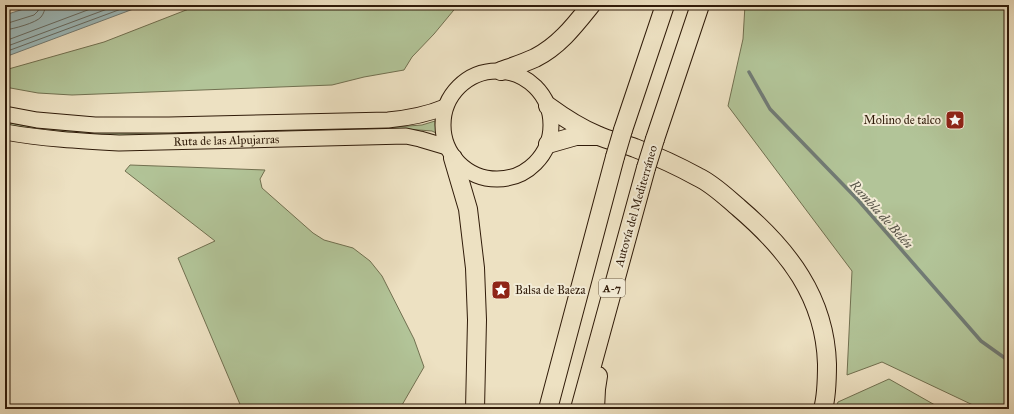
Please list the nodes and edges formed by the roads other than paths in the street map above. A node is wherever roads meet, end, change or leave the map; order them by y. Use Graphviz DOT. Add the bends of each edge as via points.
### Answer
graph roads {
  1 [pos="591,5"];
  2 [pos="665,5"];
  3 [pos="700,5"];
  4 [pos="501,71"];
  5 [pos="548,106"];
  6 [pos="445,107"];
  7 [pos="5,114"];
  8 [pos="5,132"];
  9 [pos="598,136"];
  10 [pos="548,144"];
  11 [pos="450,153"];
  12 [pos="598,338"];
  13 [pos="475,409"];
  14 [pos="548,409"];
  15 [pos="580,409"];
  16 [pos="595,409"];
  17 [pos="823,409"];
  1 -- 4 [label="highway" via="573,28 551,48 535,58"];
  2 -- 14 [label="highway, A-7, bridge" via="615,157"];
  3 -- 12 [label="highway, Autovía del Mediterráneo / A-7, bridge" via="646,168"];
  4 -- 5 [label="main road" via="524,78 542,95"];
  4 -- 6 [label="main road" via="481,73 463,83"];
  5 -- 9 [label="highway" via="564,118"];
  5 -- 10 [label="main road" via="551,132"];
  6 -- 7 [label="main road, Ruta de las Alpujarras" via="429,114 388,120 177,124 95,125 37,120"];
  6 -- 11 [label="main road" via="442,127"];
  8 -- 11 [label="main road, Ruta de las Alpujarras" via="42,138 119,143 406,136 420,139"];
  9 -- 10 [label="highway" via="576,136"];
  9 -- 17 [label="highway" via="634,147 700,177 756,222 780,247 794,264 812,295 823,327 828,379"];
  10 -- 11 [label="main road" via="540,158 529,169 499,180 468,172"];
  11 -- 13 [label="highway" via="468,209 475,268"];
  12 -- 15 [label="highway, Autovía del Mediterráneo / A-7"];
  12 -- 16 [label="highway" via="600,367"];
}
